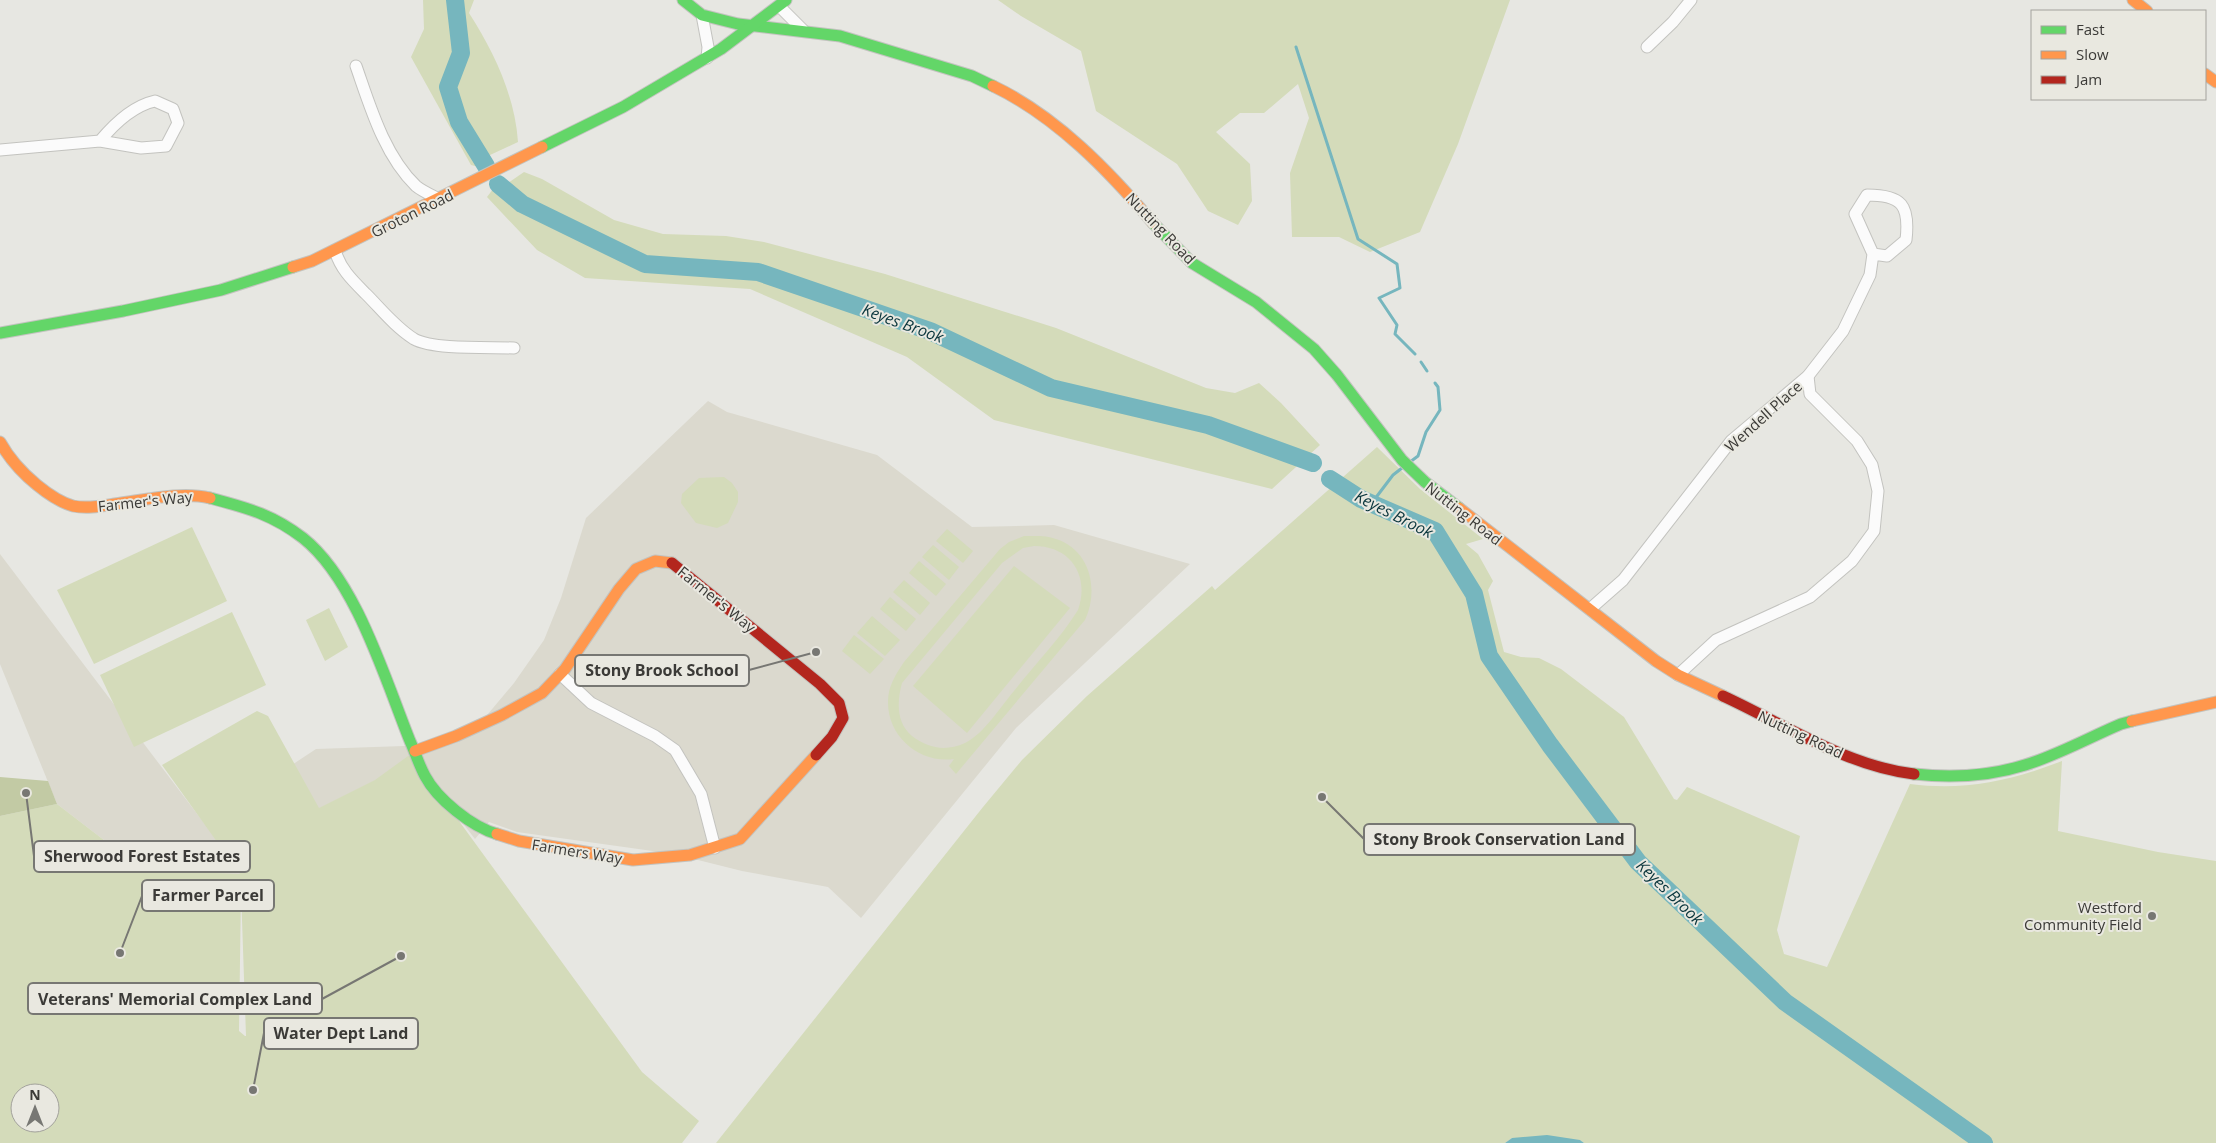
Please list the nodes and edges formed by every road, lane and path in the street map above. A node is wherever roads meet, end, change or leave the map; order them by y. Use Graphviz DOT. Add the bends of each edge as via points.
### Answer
graph roads {
  1 [pos="683,0"];
  2 [pos="1691,0"];
  3 [pos="2133,0"];
  4 [pos="783,3"];
  5 [pos="2146,10"];
  6 [pos="702,15"];
  7 [pos="752,26"];
  8 [pos="803,30"];
  9 [pos="1647,47"];
  10 [pos="707,58"];
  11 [pos="356,66"];
  12 [pos="100,141"];
  13 [pos="0,150"];
  14 [pos="438,199"];
  15 [pos="335,250"];
  16 [pos="1873,254"];
  17 [pos="0,333"];
  18 [pos="514,348"];
  19 [pos="1808,376"];
  20 [pos="0,442"];
  21 [pos="1590,609"];
  22 [pos="560,674"];
  23 [pos="1678,675"];
  24 [pos="2216,702"];
  25 [pos="839,703"];
  26 [pos="415,751"];
  27 [pos="715,848"];
  1 -- 6 [label="street"];
  2 -- 9 [label="street"];
  3 -- 5 [label="street"];
  4 -- 7 [label="street, Groton Road"];
  4 -- 8 [label="street"];
  6 -- 7 [label="street, Nutting Road"];
  6 -- 10 [label="street"];
  7 -- 8 [label="street, Nutting Road"];
  7 -- 10 [label="street, Groton Road"];
  8 -- 21 [label="street, Nutting Road" via="840,36 972,76 1008,93 1048,119 1127,192 1192,263 1256,302 1314,349 1402,460 1425,482"];
  10 -- 14 [label="street, Groton Road" via="623,107"];
  11 -- 14 [label="street" via="382,134 401,169 417,187"];
  12 -- 12 [label="street" via="141,148 166,146 178,123 173,109 155,101 112,127"];
  12 -- 13 [label="street"];
  14 -- 15 [label="street, Groton Road"];
  15 -- 17 [label="street, Groton Road" via="288,270 221,290"];
  15 -- 18 [label="street" via="350,279 396,326 415,339 434,344"];
  16 -- 16 [label="street" via="1855,214 1867,195 1887,195 1899,203 1908,218 1906,240 1887,256"];
  16 -- 19 [label="street, Wendell Place" via="1870,276 1843,331"];
  19 -- 21 [label="street, Wendell Place" via="1731,440 1623,580"];
  19 -- 23 [label="street" via="1810,394 1856,440 1872,465 1878,491 1874,531 1852,561 1810,597 1716,640"];
  20 -- 26 [label="street, Farmer's Way" via="9,459 24,475 53,498 74,506 201,496 257,510 304,539 331,568 353,602"];
  21 -- 23 [label="street, Nutting Road" via="1637,648"];
  22 -- 25 [label="street, Farmer's Way" via="636,569 655,561 672,564 711,592"];
  22 -- 26 [label="street, Farmer's Way" via="542,693 502,715"];
  22 -- 27 [label="street" via="590,702 675,750 701,794"];
  23 -- 24 [label="street, Nutting Road" via="1859,760 1909,773 1943,777 2025,765 2121,724"];
  25 -- 27 [label="street, Farmers Way" via="843,718 832,737 740,839"];
  26 -- 27 [label="street, Farmers Way" via="425,777 450,806 472,822 508,838 634,860 690,855"];
}
